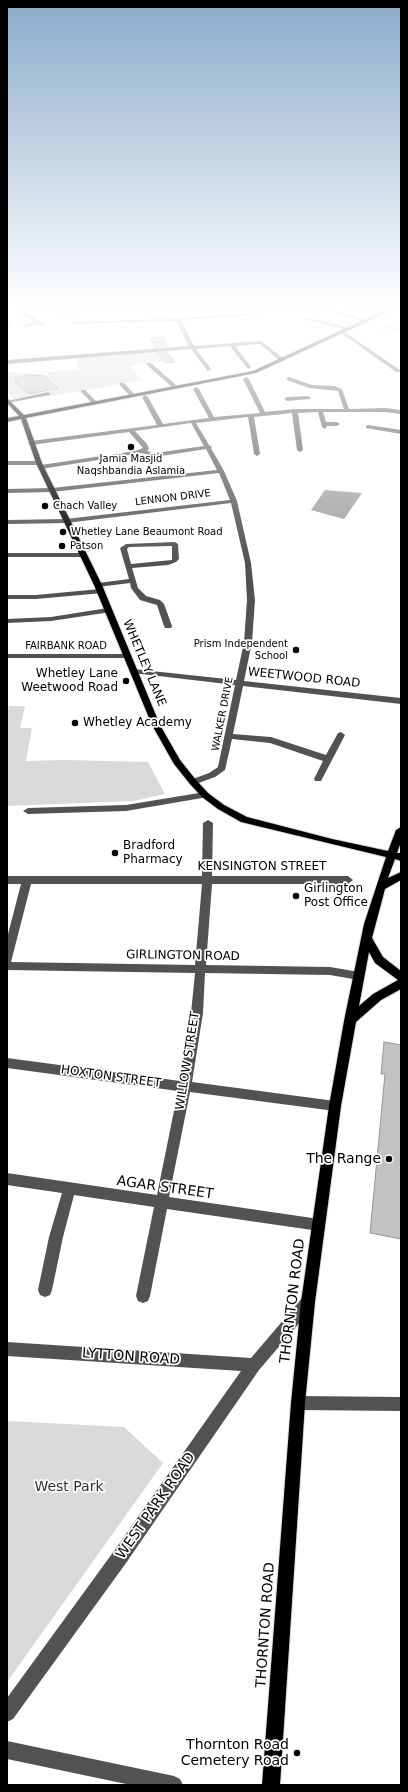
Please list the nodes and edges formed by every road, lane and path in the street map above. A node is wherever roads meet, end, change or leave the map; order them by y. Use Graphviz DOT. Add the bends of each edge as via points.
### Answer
graph roads {
  1 [pos="48,394"];
  2 [pos="86,394"];
  3 [pos="139,394"];
  4 [pos="198,394"];
  5 [pos="254,394"];
  6 [pos="341,394"];
  7 [pos="132,395"];
  8 [pos="145,397"];
  9 [pos="308,398"];
  10 [pos="287,399"];
  11 [pos="8,401"];
  12 [pos="94,402"];
  13 [pos="320,410"];
  14 [pos="347,410"];
  15 [pos="295,411"];
  16 [pos="401,412"];
  17 [pos="264,414"];
  18 [pos="251,416"];
  19 [pos="23,417"];
  20 [pos="212,419"];
  21 [pos="7,420"];
  22 [pos="193,422"];
  23 [pos="337,424"];
  24 [pos="161,426"];
  25 [pos="368,427"];
  26 [pos="131,430"];
  27 [pos="401,432"];
  28 [pos="31,443"];
  29 [pos="209,447"];
  30 [pos="300,450"];
  31 [pos="143,451"];
  32 [pos="257,454"];
  33 [pos="7,463"];
  34 [pos="40,465"];
  35 [pos="221,471"];
  36 [pos="52,490"];
  37 [pos="7,491"];
  38 [pos="234,501"];
  39 [pos="66,521"];
  40 [pos="7,522"];
  41 [pos="7,555"];
  42 [pos="83,555"];
  43 [pos="128,566"];
  44 [pos="132,582"];
  45 [pos="99,588"];
  46 [pos="7,597"];
  47 [pos="108,610"];
  48 [pos="7,621"];
  49 [pos="168,626"];
  50 [pos="7,656"];
  51 [pos="126,656"];
  52 [pos="133,671"];
  53 [pos="239,683"];
  54 [pos="401,701"];
  55 [pos="341,735"];
  56 [pos="229,736"];
  57 [pos="328,759"];
  58 [pos="318,778"];
  59 [pos="193,782"];
  60 [pos="205,795"];
  61 [pos="28,811"];
  62 [pos="208,823"];
  63 [pos="401,830"];
  64 [pos="396,856"];
  65 [pos="401,876"];
  66 [pos="207,879"];
  67 [pos="7,880"];
  68 [pos="27,880"];
  69 [pos="348,880"];
  70 [pos="381,887"];
  71 [pos="366,938"];
  72 [pos="7,959"];
  73 [pos="7,966"];
  74 [pos="200,969"];
  75 [pos="359,976"];
  76 [pos="401,977"];
  77 [pos="401,984"];
  78 [pos="350,1021"];
  79 [pos="7,1063"];
  80 [pos="185,1087"];
  81 [pos="334,1106"];
  82 [pos="7,1179"];
  83 [pos="70,1189"];
  84 [pos="161,1202"];
  85 [pos="318,1225"];
  86 [pos="45,1290"];
  87 [pos="143,1296"];
  88 [pos="308,1302"];
  89 [pos="7,1349"];
  90 [pos="254,1365"];
  91 [pos="298,1402"];
  92 [pos="401,1404"];
  93 [pos="7,1713"];
  94 [pos="7,1750"];
  95 [pos="169,1785"];
  96 [pos="271,1785"];
  1 -- 11 [label="street"];
  2 -- 12 [label="street"];
  3 -- 7 [label="main road"];
  4 -- 20 [label="street"];
  5 -- 17 [label="street"];
  6 -- 14 [label="street"];
  7 -- 12 [label="main road"];
  8 -- 24 [label="street"];
  9 -- 10 [label="street"];
  11 -- 19 [label="main road"];
  12 -- 19 [label="main road"];
  13 -- 14 [label="street"];
  13 -- 15 [label="street"];
  13 -- 23 [label="street" via="325,425"];
  14 -- 16 [label="street"];
  15 -- 17 [label="street"];
  15 -- 30 [label="street"];
  17 -- 18 [label="street"];
  18 -- 20 [label="street"];
  18 -- 32 [label="street"];
  19 -- 21 [label="main road"];
  19 -- 28 [label="main road, WHETLEY LANE"];
  20 -- 22 [label="street"];
  22 -- 24 [label="street"];
  22 -- 29 [label="street, WALKER DRIVE"];
  24 -- 26 [label="street"];
  25 -- 27 [label="street"];
  26 -- 28 [label="street"];
  26 -- 31 [label="street" via="146,447"];
  28 -- 34 [label="main road, WHETLEY LANE"];
  29 -- 31 [label="street" via="155,455"];
  29 -- 35 [label="street, WALKER DRIVE"];
  31 -- 34 [label="street"];
  33 -- 34 [label="street"];
  34 -- 36 [label="main road, WHETLEY LANE"];
  35 -- 36 [label="street"];
  35 -- 38 [label="street, WALKER DRIVE"];
  36 -- 37 [label="street"];
  36 -- 39 [label="main road, WHETLEY LANE"];
  38 -- 39 [label="street, LENNON DRIVE"];
  38 -- 53 [label="street, WALKER DRIVE" via="248,563 251,600 248,642"];
  39 -- 40 [label="street, LENNON DRIVE"];
  39 -- 42 [label="main road, WHETLEY LANE"];
  41 -- 42 [label="street"];
  42 -- 45 [label="main road, WHETLEY LANE"];
  43 -- 43 [label="street" via="123,548 128,545 175,544 174,562"];
  43 -- 44 [label="street"];
  44 -- 45 [label="street"];
  44 -- 49 [label="street" via="143,598 160,604"];
  45 -- 46 [label="street" via="36,597"];
  45 -- 47 [label="main road, WHETLEY LANE"];
  47 -- 48 [label="street" via="50,619"];
  47 -- 51 [label="main road, WHETLEY LANE"];
  50 -- 51 [label="street, FAIRBANK ROAD"];
  51 -- 52 [label="main road, WHETLEY LANE"];
  52 -- 53 [label="street, WEETWOOD ROAD"];
  52 -- 59 [label="main road, WHETLEY LANE" via="156,724 177,762"];
  53 -- 54 [label="street, WEETWOOD ROAD"];
  53 -- 56 [label="street, WALKER DRIVE"];
  55 -- 57 [label="street"];
  56 -- 57 [label="street" via="271,740"];
  56 -- 59 [label="street, WALKER DRIVE" via="222,768"];
  57 -- 58 [label="street"];
  59 -- 60 [label="main road, WHETLEY LANE"];
  60 -- 61 [label="street" via="126,808"];
  60 -- 64 [label="main road, WHETLEY LANE" via="244,820"];
  62 -- 66 [label="street, WILLOW STREET"];
  63 -- 64 [label="main road, THORNTON ROAD"];
  64 -- 70 [label="main road, THORNTON ROAD"];
  65 -- 70 [label="main road"];
  66 -- 68 [label="street, KENSINGTON STREET"];
  66 -- 69 [label="street, KENSINGTON STREET"];
  66 -- 74 [label="street, WILLOW STREET"];
  67 -- 68 [label="street, KENSINGTON STREET"];
  68 -- 72 [label="street"];
  70 -- 71 [label="main road, THORNTON ROAD"];
  71 -- 75 [label="main road, THORNTON ROAD"];
  71 -- 76 [label="main road" via="379,960"];
  73 -- 74 [label="street, GIRLINGTON ROAD"];
  74 -- 75 [label="street, GIRLINGTON ROAD" via="330,971"];
  74 -- 80 [label="street, WILLOW STREET" via="197,1013"];
  75 -- 78 [label="main road, THORNTON ROAD"];
  77 -- 78 [label="main road" via="377,997"];
  78 -- 81 [label="main road, THORNTON ROAD"];
  79 -- 80 [label="street, HOXTON STREET"];
  80 -- 81 [label="street, HOXTON STREET"];
  80 -- 84 [label="street, WILLOW STREET"];
  81 -- 85 [label="main road, THORNTON ROAD"];
  82 -- 83 [label="street, AGAR STREET"];
  83 -- 84 [label="street, AGAR STREET"];
  83 -- 86 [label="street" via="56,1237"];
  84 -- 85 [label="street, AGAR STREET"];
  84 -- 87 [label="street, WILLOW STREET"];
  85 -- 88 [label="main road, THORNTON ROAD"];
  88 -- 90 [label="street, WEST PARK ROAD"];
  88 -- 91 [label="main road, THORNTON ROAD"];
  89 -- 90 [label="street, LYTTON ROAD"];
  90 -- 93 [label="street, WEST PARK ROAD"];
  91 -- 92 [label="street"];
  91 -- 96 [label="main road, THORNTON ROAD"];
  94 -- 95 [label="street"];
}
